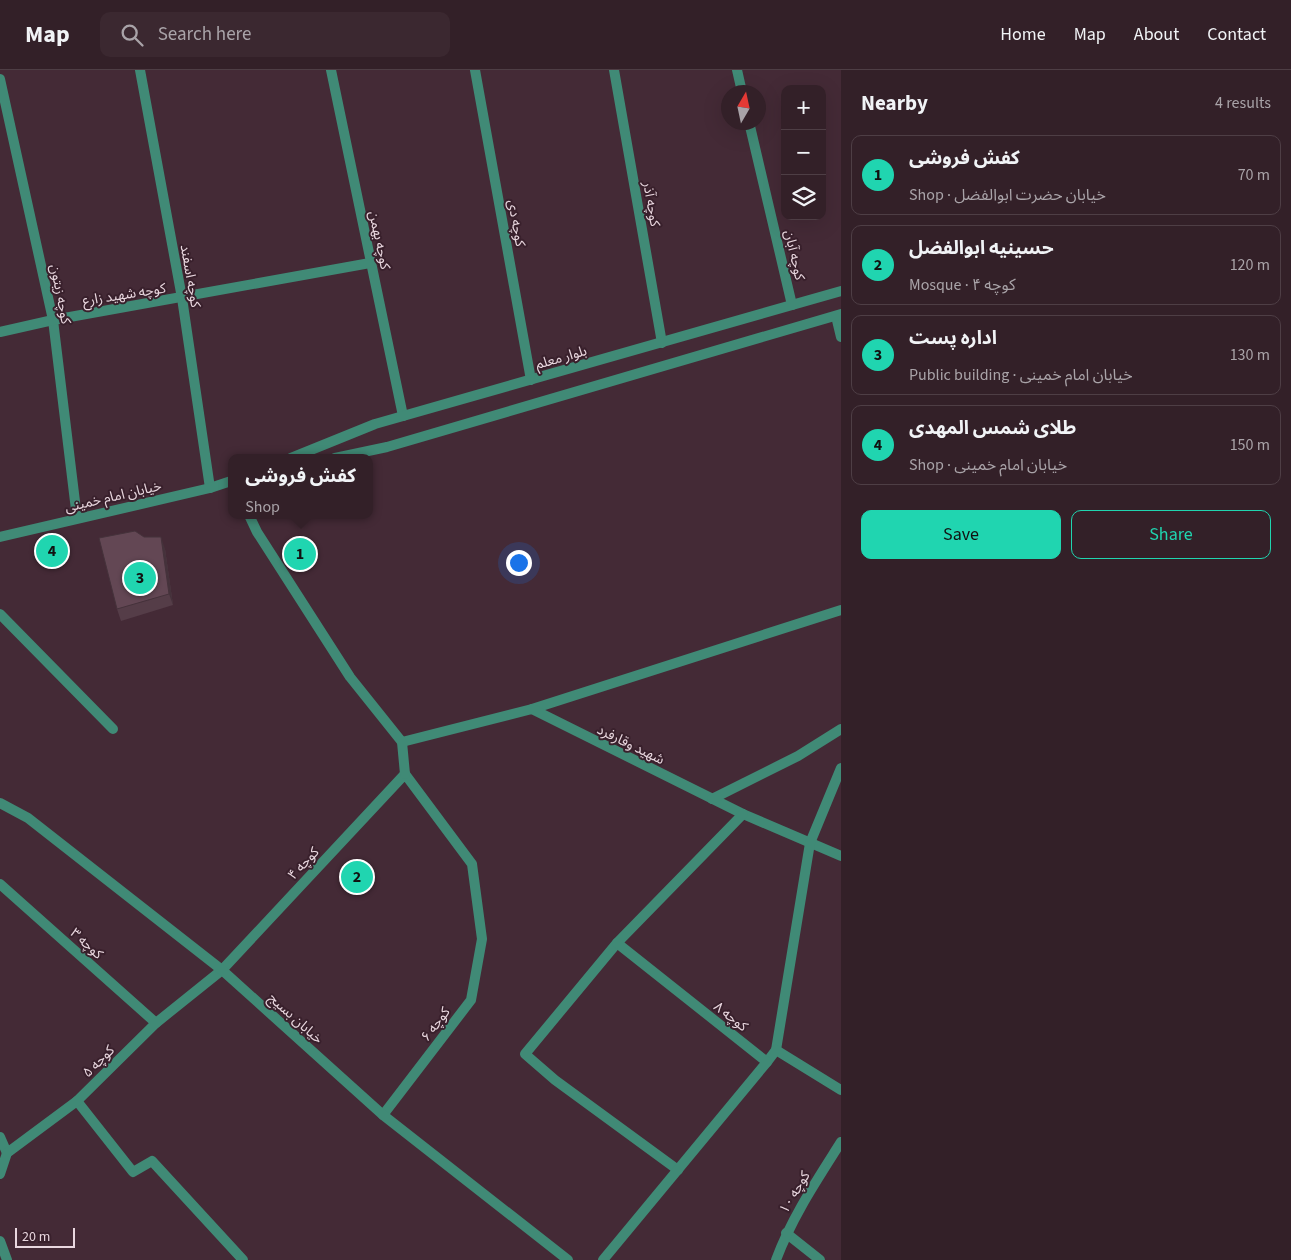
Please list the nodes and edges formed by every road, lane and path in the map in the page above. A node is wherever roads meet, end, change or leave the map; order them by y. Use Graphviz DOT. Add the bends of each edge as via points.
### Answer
graph roads {
  1 [pos="140,70"];
  2 [pos="331,70"];
  3 [pos="475,70"];
  4 [pos="614,70"];
  5 [pos="737,70"];
  6 [pos="0,79"];
  7 [pos="740,85"];
  8 [pos="751,130"];
  9 [pos="370,263"];
  10 [pos="841,291"];
  11 [pos="182,298"];
  12 [pos="792,305"];
  13 [pos="838,315"];
  14 [pos="53,320"];
  15 [pos="0,332"];
  16 [pos="841,337"];
  17 [pos="662,343"];
  18 [pos="531,380"];
  19 [pos="403,416"];
  20 [pos="301,454"];
  21 [pos="354,454"];
  22 [pos="228,482"];
  23 [pos="210,488"];
  24 [pos="78,518"];
  25 [pos="251,519"];
  26 [pos="0,537"];
  27 [pos="841,610"];
  28 [pos="0,614"];
  29 [pos="532,709"];
  30 [pos="113,729"];
  31 [pos="841,729"];
  32 [pos="402,742"];
  33 [pos="841,768"];
  34 [pos="405,774"];
  35 [pos="712,799"];
  36 [pos="0,804"];
  37 [pos="743,814"];
  38 [pos="810,843"];
  39 [pos="841,856"];
  40 [pos="0,884"];
  41 [pos="617,943"];
  42 [pos="222,970"];
  43 [pos="156,1023"];
  44 [pos="776,1050"];
  45 [pos="767,1062"];
  46 [pos="841,1090"];
  47 [pos="77,1101"];
  48 [pos="383,1114"];
  49 [pos="0,1137"];
  50 [pos="841,1142"];
  51 [pos="7,1153"];
  52 [pos="678,1170"];
  53 [pos="0,1174"];
  54 [pos="786,1233"];
  55 [pos="0,1241"];
  56 [pos="7,1260"];
  57 [pos="243,1260"];
  58 [pos="568,1260"];
  59 [pos="603,1260"];
  60 [pos="776,1260"];
  61 [pos="820,1260"];
  1 -- 11 [label="street, کوچه اسفند"];
  2 -- 9 [label="street, کوچه بهمن"];
  3 -- 18 [label="street, کوچه دی"];
  4 -- 17 [label="street, کوچه آذر"];
  5 -- 7 [label="street"];
  6 -- 14 [label="street, کوچه زیتون"];
  8 -- 12 [label="street, کوچه آبان"];
  9 -- 11 [label="street, کوچه شهید زارع"];
  9 -- 19 [label="street, کوچه بهمن"];
  10 -- 12 [label="street, بلوار معلم"];
  11 -- 14 [label="street, کوچه شهید زارع"];
  11 -- 23 [label="street, کوچه اسفند"];
  12 -- 17 [label="street, بلوار معلم"];
  13 -- 16 [label="street"];
  13 -- 21 [label="street"];
  14 -- 15 [label="street, کوچه شهید زارع"];
  14 -- 24 [label="street, کوچه زیتون"];
  17 -- 18 [label="street, بلوار معلم"];
  18 -- 19 [label="street, بلوار معلم"];
  19 -- 20 [label="street, بلوار معلم"];
  22 -- 23 [label="street, خیابان امام خمینی"];
  23 -- 24 [label="street, خیابان امام خمینی"];
  24 -- 26 [label="street, خیابان امام خمینی"];
  25 -- 32 [label="street" via="350,677"];
  27 -- 29 [label="street"];
  28 -- 30 [label="street"];
  29 -- 32 [label="street"];
  29 -- 35 [label="street, شهید وقارفرد"];
  31 -- 35 [label="street" via="798,756"];
  32 -- 34 [label="street"];
  33 -- 38 [label="street"];
  34 -- 42 [label="street, کوچه ۴"];
  34 -- 48 [label="street, کوچه ۶" via="472,864 482,939 471,1000"];
  35 -- 37 [label="street, شهید وقارفرد"];
  36 -- 42 [label="street, خیابان بسیج" via="28,818"];
  37 -- 38 [label="street, شهید وقارفرد"];
  37 -- 41 [label="street"];
  38 -- 39 [label="street, شهید وقارفرد"];
  38 -- 44 [label="street"];
  40 -- 43 [label="street, کوچه ۳"];
  41 -- 45 [label="street, کوچه ۸"];
  41 -- 52 [label="street" via="525,1054 555,1080"];
  42 -- 43 [label="street, کوچه ۵"];
  42 -- 48 [label="street, خیابان بسیج"];
  43 -- 47 [label="street, کوچه ۵"];
  44 -- 45 [label="street"];
  44 -- 46 [label="street"];
  45 -- 52 [label="street"];
  47 -- 51 [label="street, کوچه ۵"];
  47 -- 57 [label="street" via="133,1172 152,1161"];
  48 -- 58 [label="street, خیابان بسیج"];
  49 -- 51 [label="street"];
  50 -- 54 [label="street, کوچه ۱۰"];
  51 -- 53 [label="street"];
  52 -- 59 [label="street"];
  54 -- 60 [label="street, کوچه ۱۰"];
  54 -- 61 [label="street"];
  55 -- 56 [label="street"];
}
